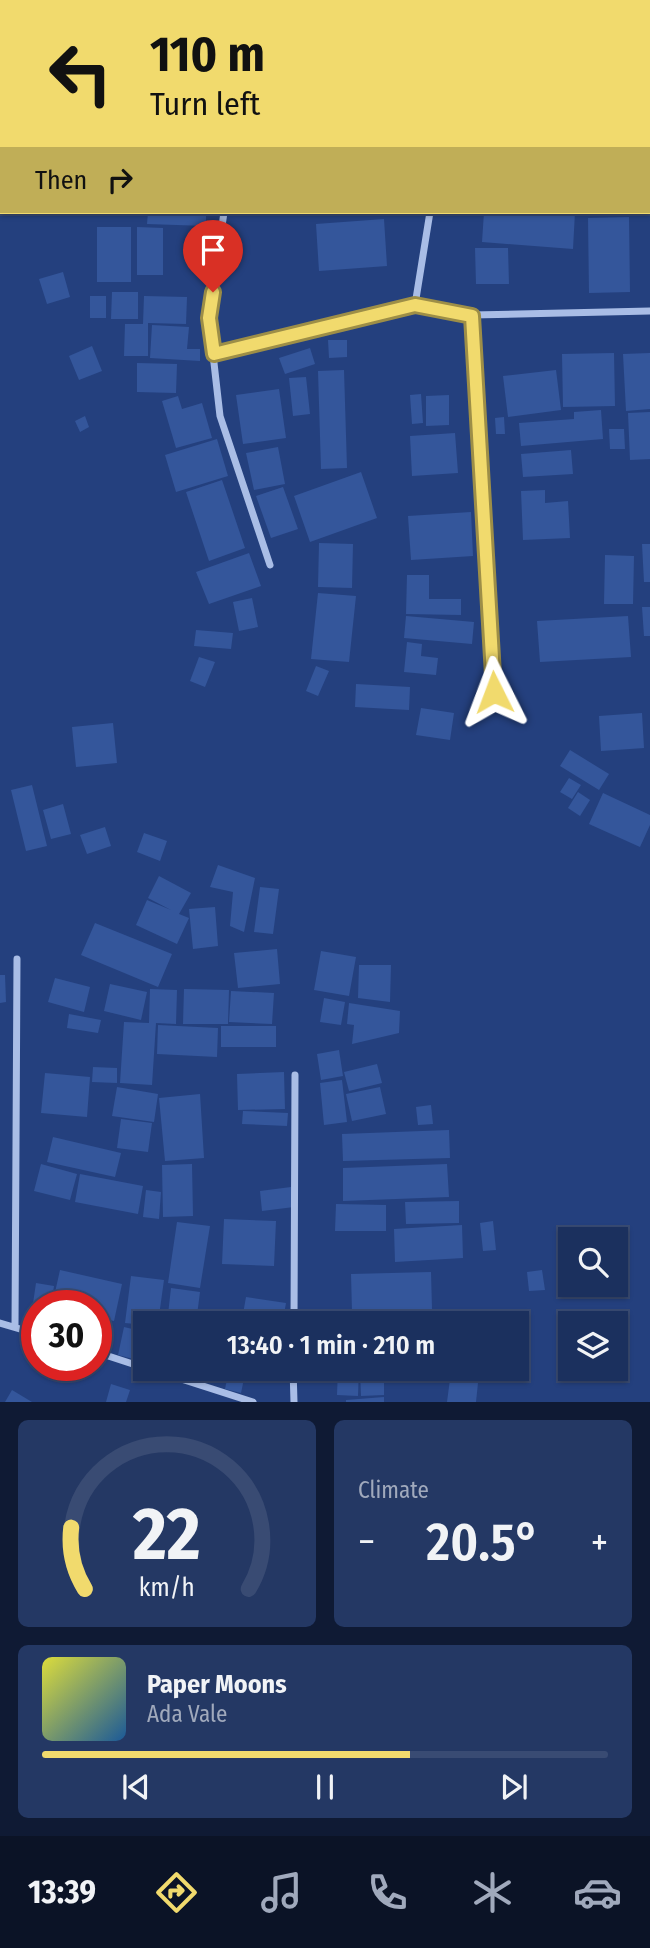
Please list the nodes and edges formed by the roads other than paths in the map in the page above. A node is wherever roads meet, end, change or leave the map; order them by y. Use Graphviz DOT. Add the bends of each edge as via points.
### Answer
graph roads {
  1 [pos="224,214"];
  2 [pos="429,214"];
  3 [pos="415,305"];
  4 [pos="650,311"];
  5 [pos="472,316"];
  6 [pos="214,354"];
  7 [pos="270,565"];
  8 [pos="494,692"];
  9 [pos="17,959"];
  10 [pos="295,1075"];
  11 [pos="294,1311"];
  12 [pos="0,1323"];
  13 [pos="15,1327"];
  14 [pos="21,1329"];
  15 [pos="112,1357"];
  16 [pos="133,1364"];
  17 [pos="187,1381"];
  18 [pos="293,1381"];
  19 [pos="253,1402"];
  20 [pos="294,1402"];
  1 -- 6 [label="street" via="209,318"];
  2 -- 3 [label="street"];
  3 -- 5 [label="street"];
  3 -- 6 [label="street"];
  4 -- 5 [label="street"];
  5 -- 8 [label="street"];
  6 -- 7 [label="street" via="220,416"];
  9 -- 13 [label="street"];
  10 -- 11 [label="street"];
  12 -- 13 [label="street"];
  13 -- 14 [label="street"];
  15 -- 16 [label="street"];
  17 -- 19 [label="street"];
  18 -- 20 [label="street"];
}
